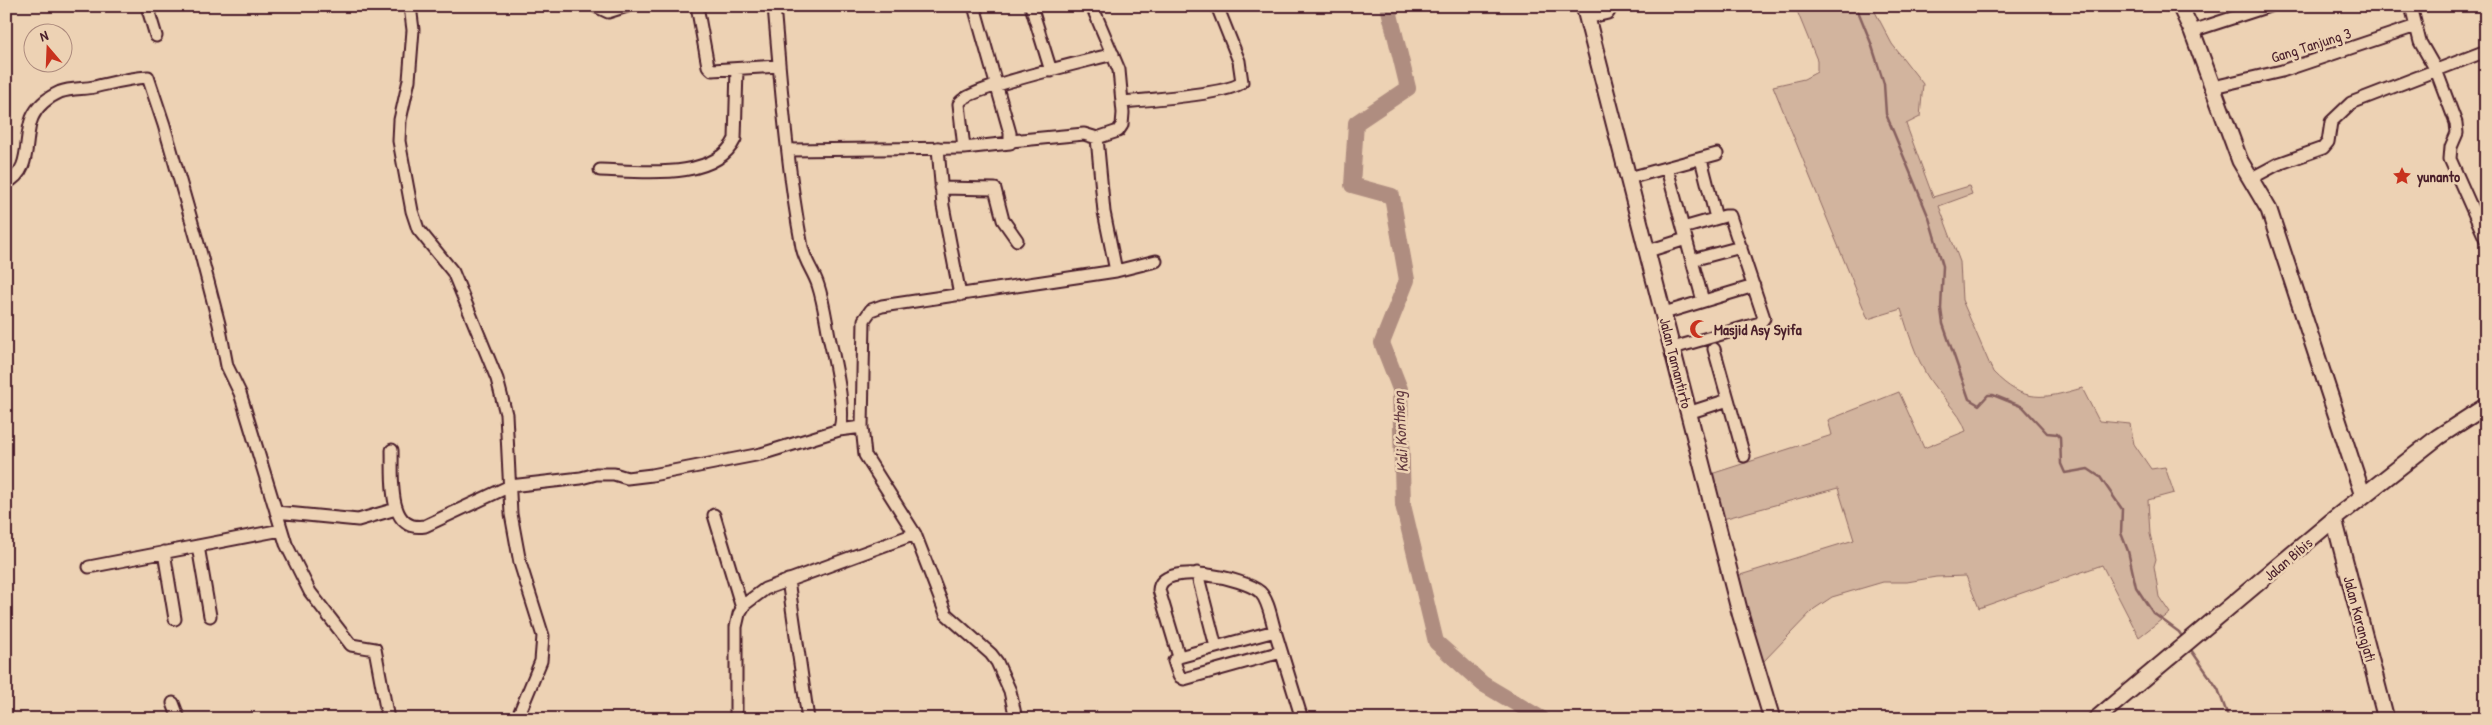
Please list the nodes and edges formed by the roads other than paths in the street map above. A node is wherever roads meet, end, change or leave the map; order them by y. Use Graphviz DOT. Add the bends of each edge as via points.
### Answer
graph roads {
  1 [pos="147,6"];
  2 [pos="410,6"];
  3 [pos="594,6"];
  4 [pos="627,6"];
  5 [pos="697,6"];
  6 [pos="774,6"];
  7 [pos="974,6"];
  8 [pos="1030,6"];
  9 [pos="1092,6"];
  10 [pos="1217,6"];
  11 [pos="1612,6"];
  12 [pos="2180,6"];
  13 [pos="2270,6"];
  14 [pos="2411,6"];
  15 [pos="1586,12"];
  16 [pos="2416,26"];
  17 [pos="2192,31"];
  18 [pos="156,36"];
  19 [pos="2486,51"];
  20 [pos="1113,54"];
  21 [pos="779,66"];
  22 [pos="737,69"];
  23 [pos="2436,70"];
  24 [pos="1051,71"];
  25 [pos="995,85"];
  26 [pos="2213,87"];
  27 [pos="1122,102"];
  28 [pos="1097,138"];
  29 [pos="1011,141"];
  30 [pos="938,148"];
  31 [pos="964,148"];
  32 [pos="788,150"];
  33 [pos="1717,154"];
  34 [pos="1701,159"];
  35 [pos="1667,168"];
  36 [pos="600,170"];
  37 [pos="1629,178"];
  38 [pos="2250,179"];
  39 [pos="6,183"];
  40 [pos="941,188"];
  41 [pos="1716,218"];
  42 [pos="1683,228"];
  43 [pos="1686,239"];
  44 [pos="1017,240"];
  45 [pos="2486,240"];
  46 [pos="1741,247"];
  47 [pos="1648,251"];
  48 [pos="1692,260"];
  49 [pos="1156,261"];
  50 [pos="1116,271"];
  51 [pos="1754,286"];
  52 [pos="960,294"];
  53 [pos="1703,301"];
  54 [pos="1664,313"];
  55 [pos="1673,348"];
  56 [pos="1714,349"];
  57 [pos="1728,400"];
  58 [pos="2484,407"];
  59 [pos="1688,413"];
  60 [pos="2486,424"];
  61 [pos="862,427"];
  62 [pos="840,430"];
  63 [pos="392,450"];
  64 [pos="1744,456"];
  65 [pos="510,486"];
  66 [pos="2363,496"];
  67 [pos="396,509"];
  68 [pos="276,512"];
  69 [pos="714,515"];
  70 [pos="2334,519"];
  71 [pos="282,530"];
  72 [pos="915,534"];
  73 [pos="198,546"];
  74 [pos="164,552"];
  75 [pos="89,567"];
  76 [pos="1197,572"];
  77 [pos="788,580"];
  78 [pos="742,608"];
  79 [pos="210,616"];
  80 [pos="175,619"];
  81 [pos="1275,631"];
  82 [pos="1216,647"];
  83 [pos="1281,652"];
  84 [pos="1179,657"];
  85 [pos="173,703"];
  86 [pos="179,719"];
  87 [pos="388,719"];
  88 [pos="517,719"];
  89 [pos="736,719"];
  90 [pos="808,719"];
  91 [pos="1016,719"];
  92 [pos="1302,719"];
  93 [pos="1772,719"];
  94 [pos="2096,719"];
  95 [pos="2386,719"];
  1 -- 18 [label="street"];
  2 -- 65 [label="street" via="413,30 409,80 399,141 412,211 418,230 453,272 497,379 506,414"];
  3 -- 4 [label="street" via="608,12"];
  5 -- 22 [label="street" via="710,68 714,71"];
  6 -- 21 [label="street"];
  7 -- 25 [label="street"];
  8 -- 24 [label="street"];
  9 -- 20 [label="street"];
  10 -- 27 [label="street" via="1239,62 1242,82 1238,86 1209,92"];
  11 -- 15 [label="street" via="1608,12"];
  12 -- 17 [label="street"];
  13 -- 17 [label="street"];
  14 -- 16 [label="street"];
  15 -- 37 [label="street, Jalan Tamantirto"];
  16 -- 23 [label="street" via="2420,42"];
  16 -- 26 [label="street, Gang Tanjung 3" via="2282,71"];
  17 -- 26 [label="street"];
  19 -- 23 [label="street"];
  20 -- 24 [label="street"];
  20 -- 27 [label="street" via="1120,77"];
  21 -- 22 [label="street"];
  21 -- 32 [label="street"];
  22 -- 36 [label="street" via="735,139 719,158 703,166 686,169"];
  23 -- 38 [label="street" via="2352,103 2330,122 2328,142 2323,148 2278,164"];
  23 -- 45 [label="street" via="2456,123 2457,133 2450,160"];
  24 -- 25 [label="street"];
  25 -- 29 [label="street"];
  25 -- 31 [label="street" via="960,100"];
  26 -- 38 [label="street" via="2240,161"];
  27 -- 28 [label="street" via="1120,129"];
  28 -- 29 [label="street" via="1088,134"];
  28 -- 50 [label="street" via="1104,212"];
  29 -- 31 [label="street" via="1003,145"];
  30 -- 31 [label="street"];
  30 -- 32 [label="street"];
  30 -- 40 [label="street"];
  32 -- 62 [label="street" via="803,252 818,284 834,356 841,404"];
  33 -- 34 [label="street"];
  34 -- 35 [label="street"];
  34 -- 41 [label="street"];
  35 -- 37 [label="street"];
  35 -- 42 [label="street"];
  37 -- 47 [label="street, Jalan Tamantirto"];
  38 -- 66 [label="street" via="2269,210"];
  39 -- 68 [label="street" via="19,173 28,149 32,118 44,101 61,92 148,77 199,247 227,366 240,393"];
  40 -- 44 [label="street" via="995,189 1003,220"];
  40 -- 52 [label="street"];
  41 -- 42 [label="street"];
  41 -- 46 [label="street" via="1730,216"];
  42 -- 43 [label="street"];
  43 -- 47 [label="street"];
  43 -- 48 [label="street"];
  46 -- 48 [label="street"];
  46 -- 51 [label="street"];
  47 -- 54 [label="street, Jalan Tamantirto"];
  48 -- 53 [label="street"];
  49 -- 50 [label="street"];
  50 -- 52 [label="street"];
  51 -- 53 [label="street"];
  51 -- 55 [label="street" via="1763,314 1762,322"];
  52 -- 61 [label="street" via="882,306 866,316 862,334"];
  53 -- 54 [label="street"];
  54 -- 55 [label="street, Jalan Tamantirto"];
  55 -- 59 [label="street, Jalan Tamantirto"];
  56 -- 57 [label="street"];
  57 -- 59 [label="street"];
  57 -- 64 [label="street"];
  58 -- 60 [label="street"];
  58 -- 66 [label="street, Jalan Bibis" via="2438,437"];
  59 -- 93 [label="street, Jalan Tamantirto" via="1749,648"];
  61 -- 62 [label="street"];
  61 -- 72 [label="street" via="863,451 869,465"];
  62 -- 65 [label="street" via="761,454 652,475 627,478 596,474"];
  63 -- 67 [label="street"];
  65 -- 67 [label="street" via="426,526 412,526 404,522"];
  65 -- 88 [label="street" via="511,514 520,564 543,636 541,661"];
  66 -- 70 [label="street, Jalan Bibis"];
  67 -- 68 [label="street" via="358,520"];
  68 -- 71 [label="street"];
  69 -- 78 [label="street"];
  70 -- 94 [label="street, Jalan Bibis"];
  70 -- 95 [label="street, Jalan Karangjati"];
  71 -- 73 [label="street"];
  71 -- 87 [label="street" via="298,571 351,645 375,649"];
  72 -- 77 [label="street"];
  72 -- 91 [label="street" via="946,614 997,662 1010,691"];
  73 -- 74 [label="street"];
  73 -- 79 [label="street"];
  74 -- 75 [label="street"];
  74 -- 80 [label="street"];
  76 -- 81 [label="street" via="1257,590 1266,602"];
  76 -- 82 [label="street"];
  76 -- 84 [label="street" via="1167,577 1159,586"];
  77 -- 78 [label="street" via="757,594"];
  77 -- 90 [label="street"];
  78 -- 89 [label="street" via="735,632"];
  81 -- 82 [label="street"];
  81 -- 83 [label="street"];
  82 -- 84 [label="street"];
  83 -- 84 [label="street" via="1184,679 1179,676 1175,663"];
  83 -- 92 [label="street"];
  85 -- 86 [label="street"];
}
